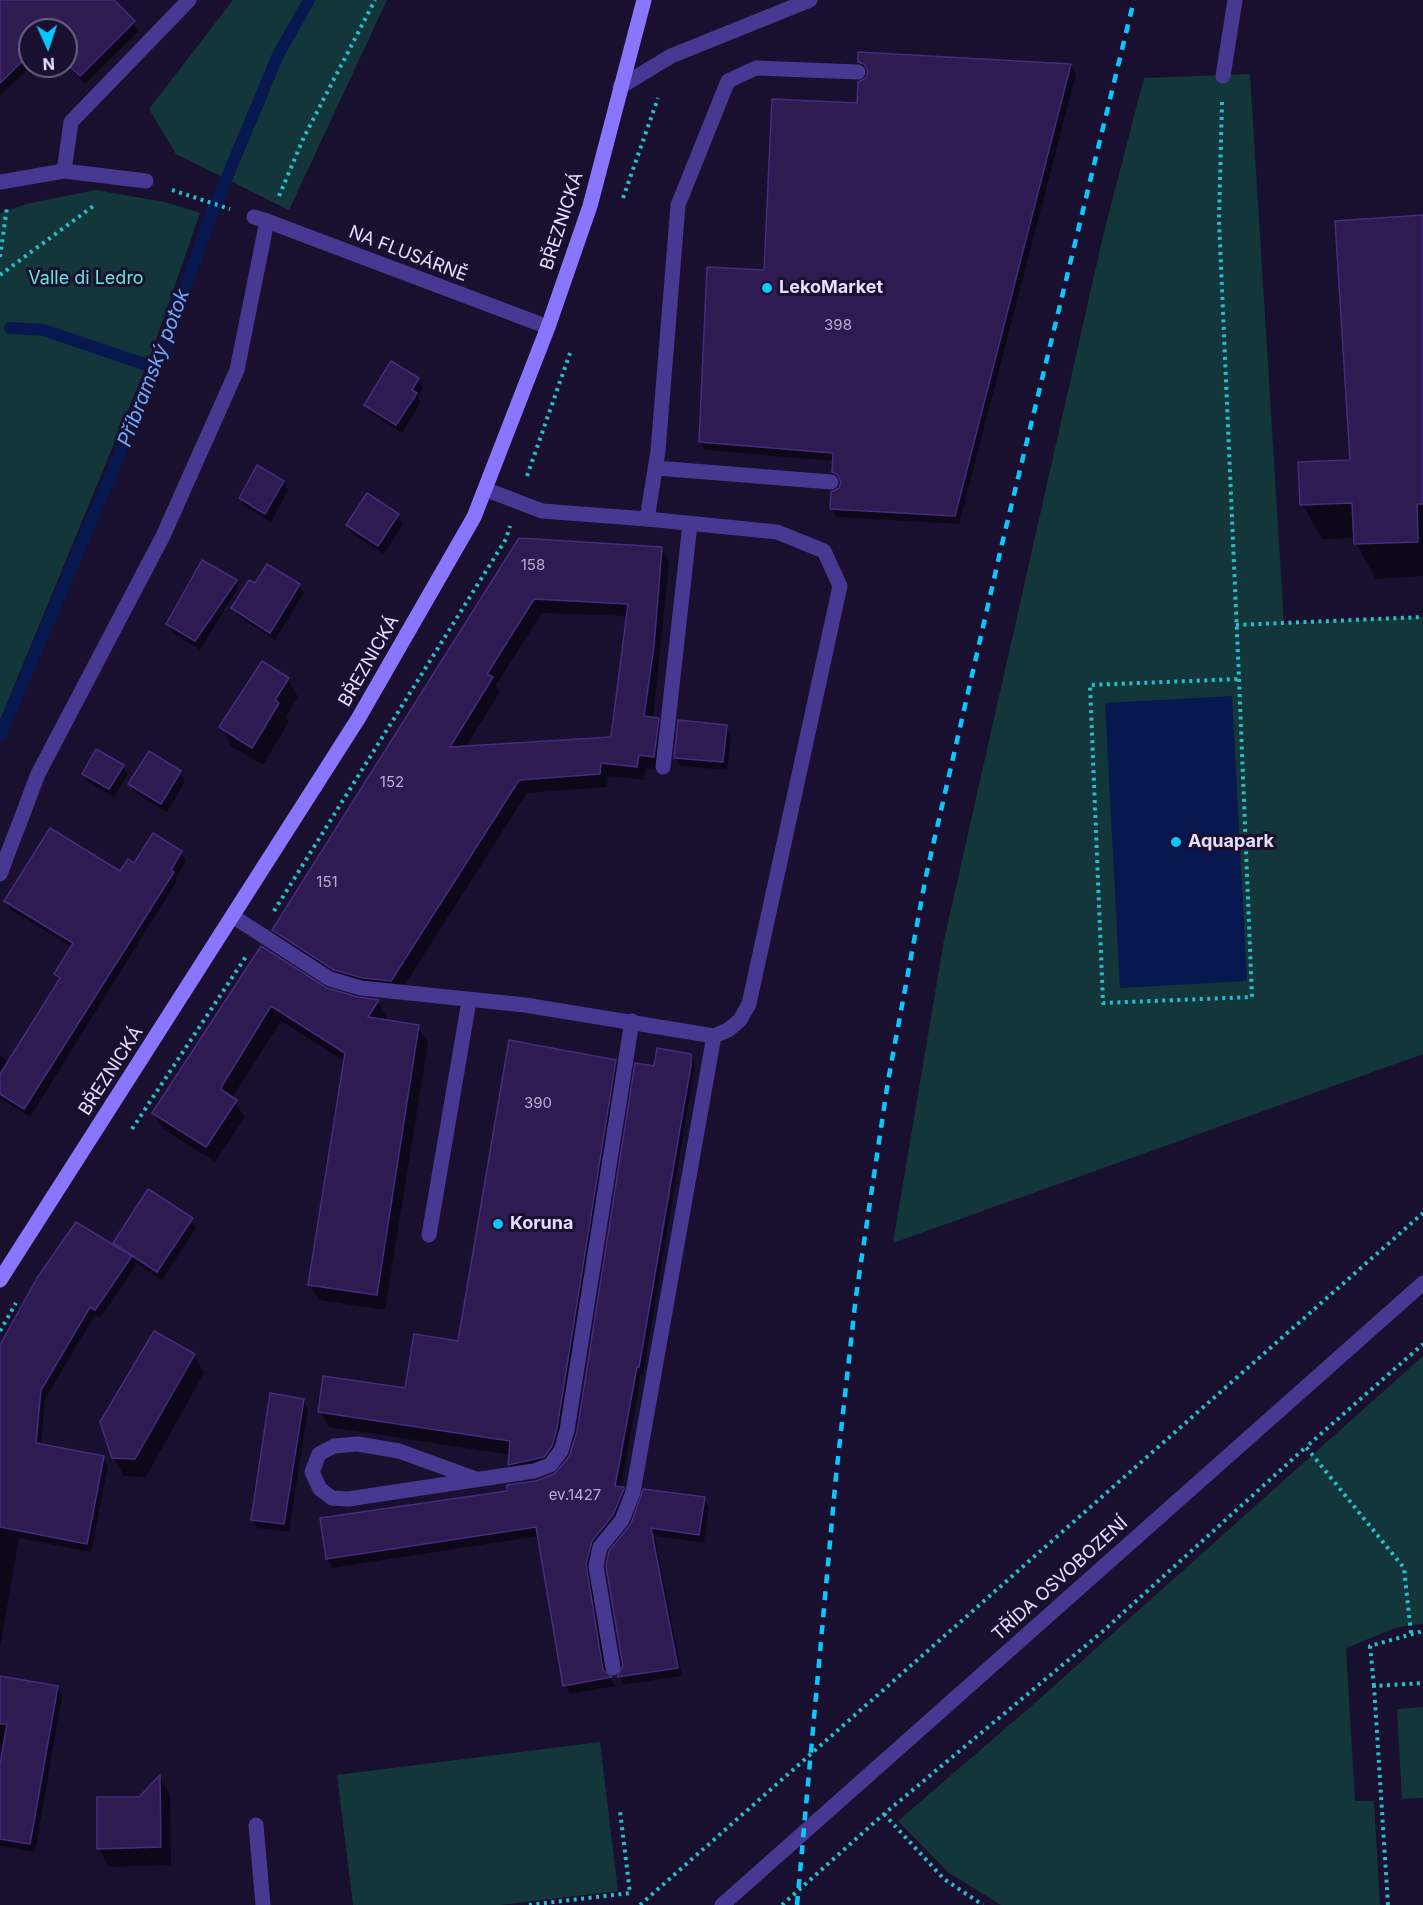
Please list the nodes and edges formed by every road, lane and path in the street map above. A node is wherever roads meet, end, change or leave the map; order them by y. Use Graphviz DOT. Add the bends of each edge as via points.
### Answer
graph roads {
  1 [pos="189,0"];
  2 [pos="375,0"];
  3 [pos="644,0"];
  4 [pos="810,0"];
  5 [pos="1235,0"];
  6 [pos="858,72"];
  7 [pos="1223,76"];
  8 [pos="620,87"];
  9 [pos="64,171"];
  10 [pos="129,179"];
  11 [pos="5,181"];
  12 [pos="146,181"];
  13 [pos="261,219"];
  14 [pos="0,257"];
  15 [pos="0,275"];
  16 [pos="548,327"];
  17 [pos="656,468"];
  18 [pos="831,482"];
  19 [pos="487,490"];
  20 [pos="647,519"];
  21 [pos="690,524"];
  22 [pos="1423,617"];
  23 [pos="1236,625"];
  24 [pos="1239,679"];
  25 [pos="663,767"];
  26 [pos="0,874"];
  27 [pos="234,916"];
  28 [pos="468,1001"];
  29 [pos="632,1021"];
  30 [pos="714,1036"];
  31 [pos="1423,1213"];
  32 [pos="429,1234"];
  33 [pos="0,1280"];
  34 [pos="1423,1283"];
  35 [pos="1423,1344"];
  36 [pos="1305,1447"];
  37 [pos="476,1479"];
  38 [pos="1423,1631"];
  39 [pos="1411,1633"];
  40 [pos="613,1668"];
  41 [pos="1423,1683"];
  42 [pos="1374,1686"];
  43 [pos="620,1811"];
  44 [pos="884,1814"];
  45 [pos="256,1825"];
  46 [pos="262,1905"];
  47 [pos="529,1905"];
  48 [pos="640,1905"];
  49 [pos="722,1905"];
  50 [pos="782,1905"];
  51 [pos="983,1905"];
  52 [pos="1388,1905"];
  1 -- 9 [label="street" via="71,122"];
  2 -- 13 [label="path"];
  3 -- 8 [label="street, BŘEZNICKÁ"];
  4 -- 8 [label="street" via="671,56"];
  5 -- 7 [label="street"];
  6 -- 17 [label="street" via="756,68 728,81 678,205"];
  7 -- 23 [label="path" via="1219,220"];
  8 -- 16 [label="street, BŘEZNICKÁ" via="590,206"];
  9 -- 10 [label="street"];
  9 -- 11 [label="street"];
  10 -- 12 [label="street"];
  10 -- 15 [label="path"];
  11 -- 14 [label="path"];
  12 -- 13 [label="path"];
  13 -- 16 [label="street, NA FLUSÁRNĚ"];
  13 -- 26 [label="street" via="237,370 163,536 38,774"];
  16 -- 19 [label="street, BŘEZNICKÁ"];
  17 -- 18 [label="street"];
  17 -- 20 [label="street"];
  19 -- 20 [label="street" via="542,511"];
  19 -- 27 [label="street, BŘEZNICKÁ" via="358,719"];
  20 -- 21 [label="street"];
  21 -- 25 [label="street"];
  21 -- 30 [label="street" via="777,532 824,550 840,586 749,1004 740,1020"];
  22 -- 23 [label="path"];
  23 -- 24 [label="path"];
  24 -- 24 [label="path" via="1090,686 1103,1003 1252,997"];
  27 -- 28 [label="street" via="330,979 361,988"];
  27 -- 33 [label="street, BŘEZNICKÁ"];
  28 -- 29 [label="street"];
  28 -- 32 [label="street"];
  29 -- 30 [label="street"];
  29 -- 37 [label="street" via="561,1451 550,1465 534,1471"];
  30 -- 40 [label="street" via="633,1492 622,1520 600,1547 596,1566"];
  31 -- 48 [label="path"];
  34 -- 49 [label="street, TŘÍDA OSVOBOZENÍ"];
  35 -- 36 [label="path"];
  36 -- 39 [label="path" via="1404,1568"];
  36 -- 44 [label="path" via="1102,1632"];
  37 -- 37 [label="street" via="348,1499 332,1497 320,1489 312,1472 319,1454 334,1446 358,1444 399,1451"];
  38 -- 39 [label="path"];
  39 -- 42 [label="path" via="1370,1646"];
  41 -- 42 [label="path"];
  42 -- 52 [label="path"];
  43 -- 47 [label="path" via="630,1893"];
  44 -- 50 [label="path"];
  44 -- 51 [label="path" via="944,1879"];
  45 -- 46 [label="street"];
}
